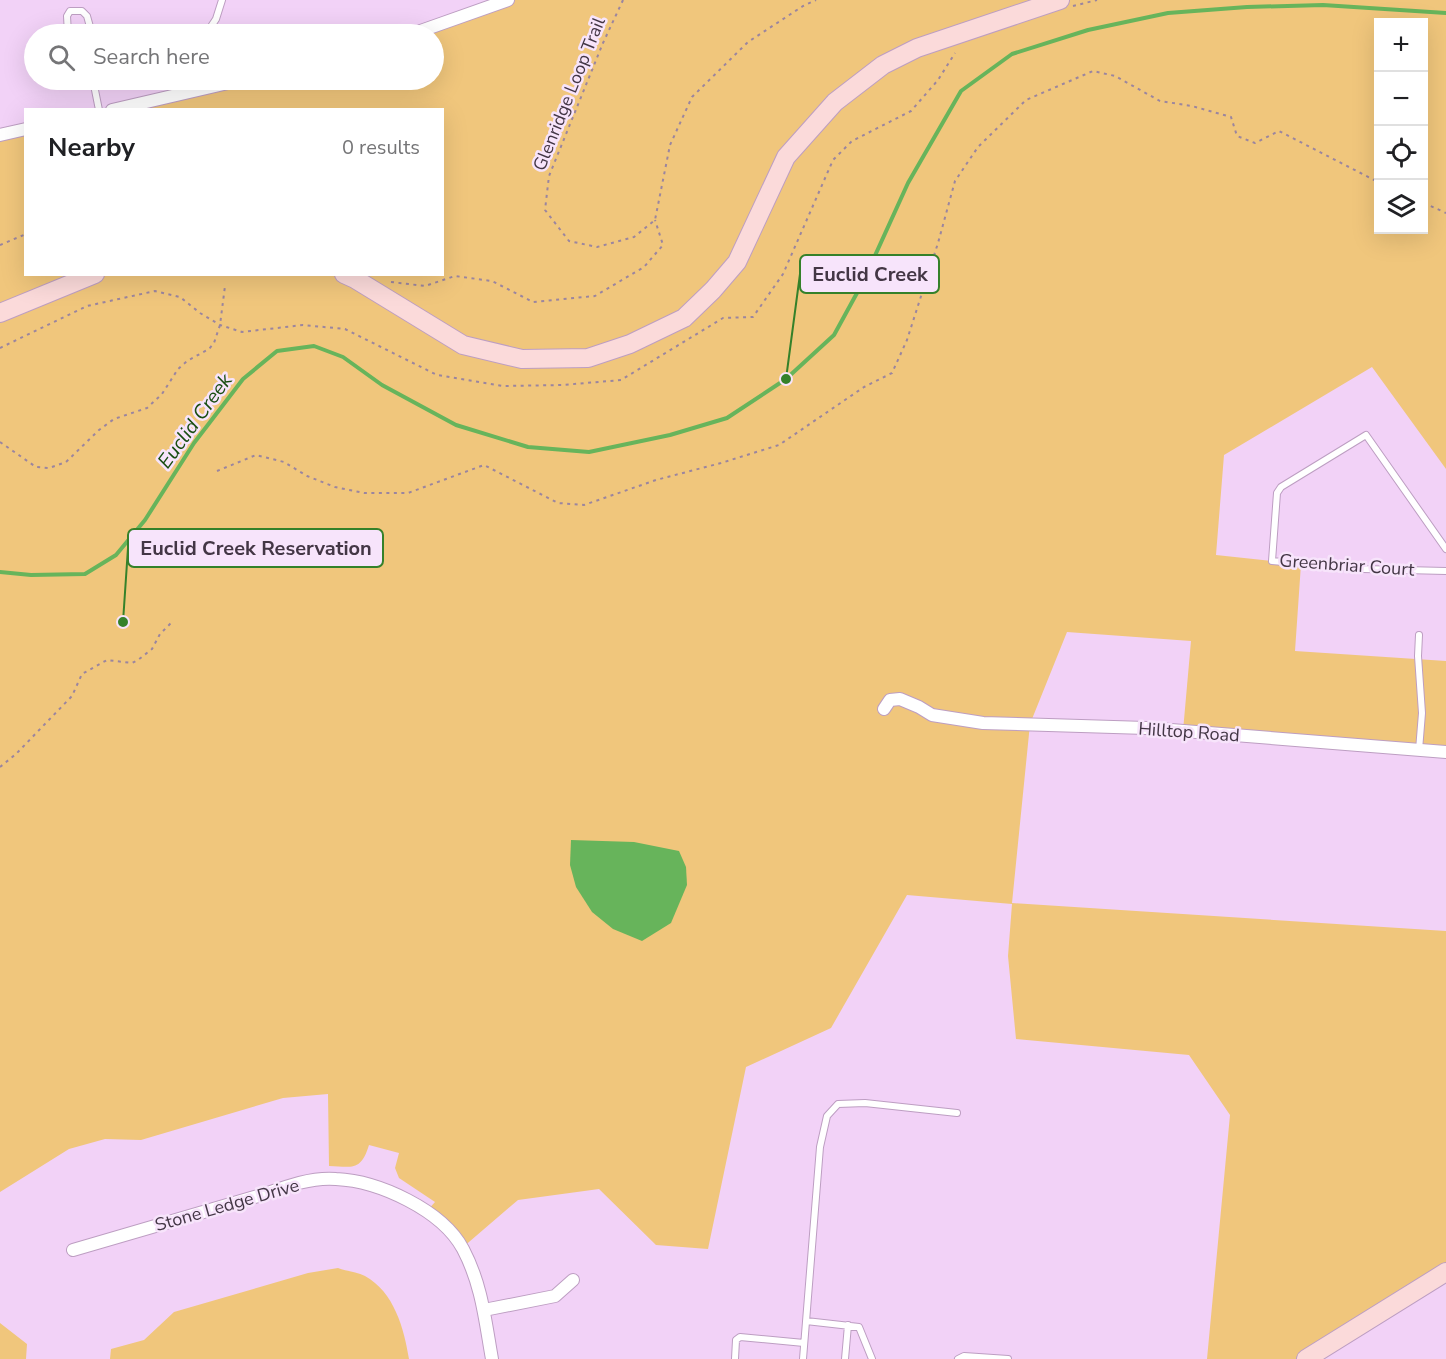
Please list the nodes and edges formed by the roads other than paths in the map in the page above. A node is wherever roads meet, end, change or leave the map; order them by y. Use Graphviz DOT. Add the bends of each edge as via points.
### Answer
graph roads {
  1 [pos="222,0"];
  2 [pos="508,0"];
  3 [pos="1064,4"];
  4 [pos="67,24"];
  5 [pos="89,24"];
  6 [pos="213,24"];
  7 [pos="440,24"];
  8 [pos="95,90"];
  9 [pos="185,90"];
  10 [pos="99,108"];
  11 [pos="119,108"];
  12 [pos="24,129"];
  13 [pos="0,135"];
  14 [pos="90,276"];
  15 [pos="348,276"];
  16 [pos="0,313"];
  17 [pos="1446,549"];
  18 [pos="1446,571"];
  19 [pos="1419,635"];
  20 [pos="884,709"];
  21 [pos="1419,750"];
  22 [pos="1446,752"];
  23 [pos="957,1113"];
  24 [pos="73,1250"];
  25 [pos="1446,1272"];
  26 [pos="573,1280"];
  27 [pos="484,1310"];
  28 [pos="806,1321"];
  29 [pos="848,1325"];
  30 [pos="804,1343"];
  31 [pos="492,1359"];
  32 [pos="735,1359"];
  33 [pos="803,1359"];
  34 [pos="845,1359"];
  35 [pos="872,1359"];
  36 [pos="958,1359"];
  37 [pos="1008,1359"];
  38 [pos="1306,1359"];
  1 -- 6 [label="lane"];
  2 -- 7 [label="street"];
  3 -- 15 [label="street" via="917,48 883,65 835,102 786,157 737,262 684,318 630,344 588,358 522,359 463,345"];
  4 -- 5 [label="lane" via="70,11 76,10 87,16"];
  8 -- 10 [label="lane"];
  9 -- 11 [label="street"];
  12 -- 13 [label="street"];
  14 -- 16 [label="street"];
  17 -- 18 [label="lane, Greenbriar Court" via="1366,435 1277,493 1272,561"];
  19 -- 21 [label="lane"];
  20 -- 21 [label="street, Hilltop Road" via="890,700 900,699 932,714 983,723 1146,728"];
  21 -- 22 [label="street, Hilltop Road"];
  23 -- 28 [label="lane" via="865,1103 838,1104 826,1116 814,1207"];
  24 -- 27 [label="street, Stone Ledge Drive" via="294,1183 334,1178 370,1184 442,1222 462,1248 480,1288"];
  25 -- 38 [label="street"];
  26 -- 27 [label="street" via="555,1296"];
  27 -- 31 [label="street, Stone Ledge Drive"];
  28 -- 29 [label="lane"];
  28 -- 30 [label="lane"];
  29 -- 34 [label="lane"];
  29 -- 35 [label="lane" via="859,1327"];
  30 -- 32 [label="lane" via="740,1337 736,1340"];
  30 -- 33 [label="lane"];
  36 -- 37 [label="lane"];
}
